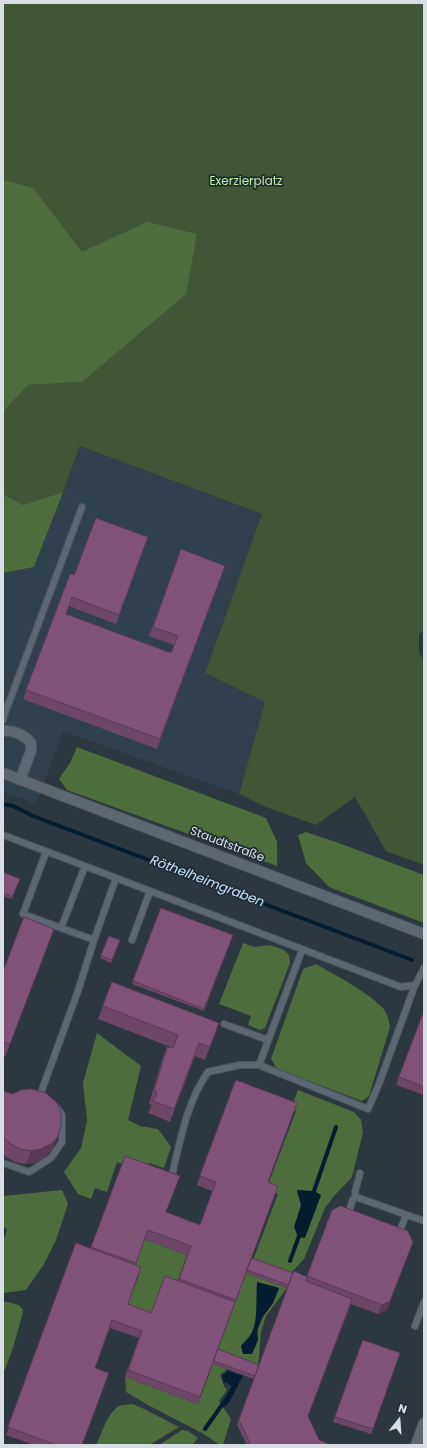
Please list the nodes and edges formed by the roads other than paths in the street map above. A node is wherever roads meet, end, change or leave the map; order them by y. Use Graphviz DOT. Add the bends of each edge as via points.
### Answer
graph roads {
  1 [pos="82,507"];
  2 [pos="3,720"];
  3 [pos="3,731"];
  4 [pos="3,773"];
  5 [pos="20,780"];
  6 [pos="3,835"];
  7 [pos="46,852"];
  8 [pos="85,866"];
  9 [pos="116,878"];
  10 [pos="150,891"];
  11 [pos="61,928"];
  12 [pos="424,934"];
  13 [pos="94,940"];
  14 [pos="132,940"];
  15 [pos="302,950"];
  16 [pos="424,968"];
  17 [pos="415,985"];
  18 [pos="224,1024"];
  19 [pos="268,1040"];
  20 [pos="258,1065"];
  21 [pos="37,1103"];
  22 [pos="54,1103"];
  23 [pos="3,1163"];
  24 [pos="360,1173"];
  25 [pos="171,1179"];
  26 [pos="356,1197"];
  27 [pos="406,1215"];
  28 [pos="346,1219"];
  29 [pos="424,1221"];
  30 [pos="398,1238"];
  31 [pos="424,1302"];
  32 [pos="415,1326"];
  33 [pos="424,1423"];
  34 [pos="416,1445"];
  1 -- 2 [label="lane"];
  3 -- 5 [label="street" via="22,735 31,743"];
  4 -- 5 [label="street, Staudtstraße"];
  5 -- 12 [label="street, Staudtstraße"];
  6 -- 7 [label="lane"];
  7 -- 8 [label="lane"];
  7 -- 11 [label="lane" via="23,914"];
  8 -- 9 [label="lane"];
  8 -- 11 [label="lane"];
  9 -- 10 [label="lane"];
  9 -- 13 [label="lane"];
  10 -- 14 [label="lane"];
  10 -- 15 [label="lane"];
  11 -- 13 [label="lane"];
  13 -- 21 [label="lane" via="43,1092"];
  15 -- 17 [label="lane" via="401,987"];
  15 -- 19 [label="lane"];
  16 -- 17 [label="lane"];
  17 -- 20 [label="lane" via="368,1109"];
  18 -- 19 [label="lane"];
  19 -- 20 [label="lane"];
  20 -- 25 [label="lane" via="240,1065 208,1072 199,1085 184,1125"];
  22 -- 23 [label="lane" via="62,1115 62,1142 50,1158 29,1172"];
  24 -- 26 [label="lane"];
  26 -- 27 [label="lane"];
  26 -- 28 [label="lane"];
  27 -- 29 [label="lane"];
  27 -- 30 [label="lane"];
  31 -- 32 [label="lane"];
  33 -- 34 [label="street"];
}
